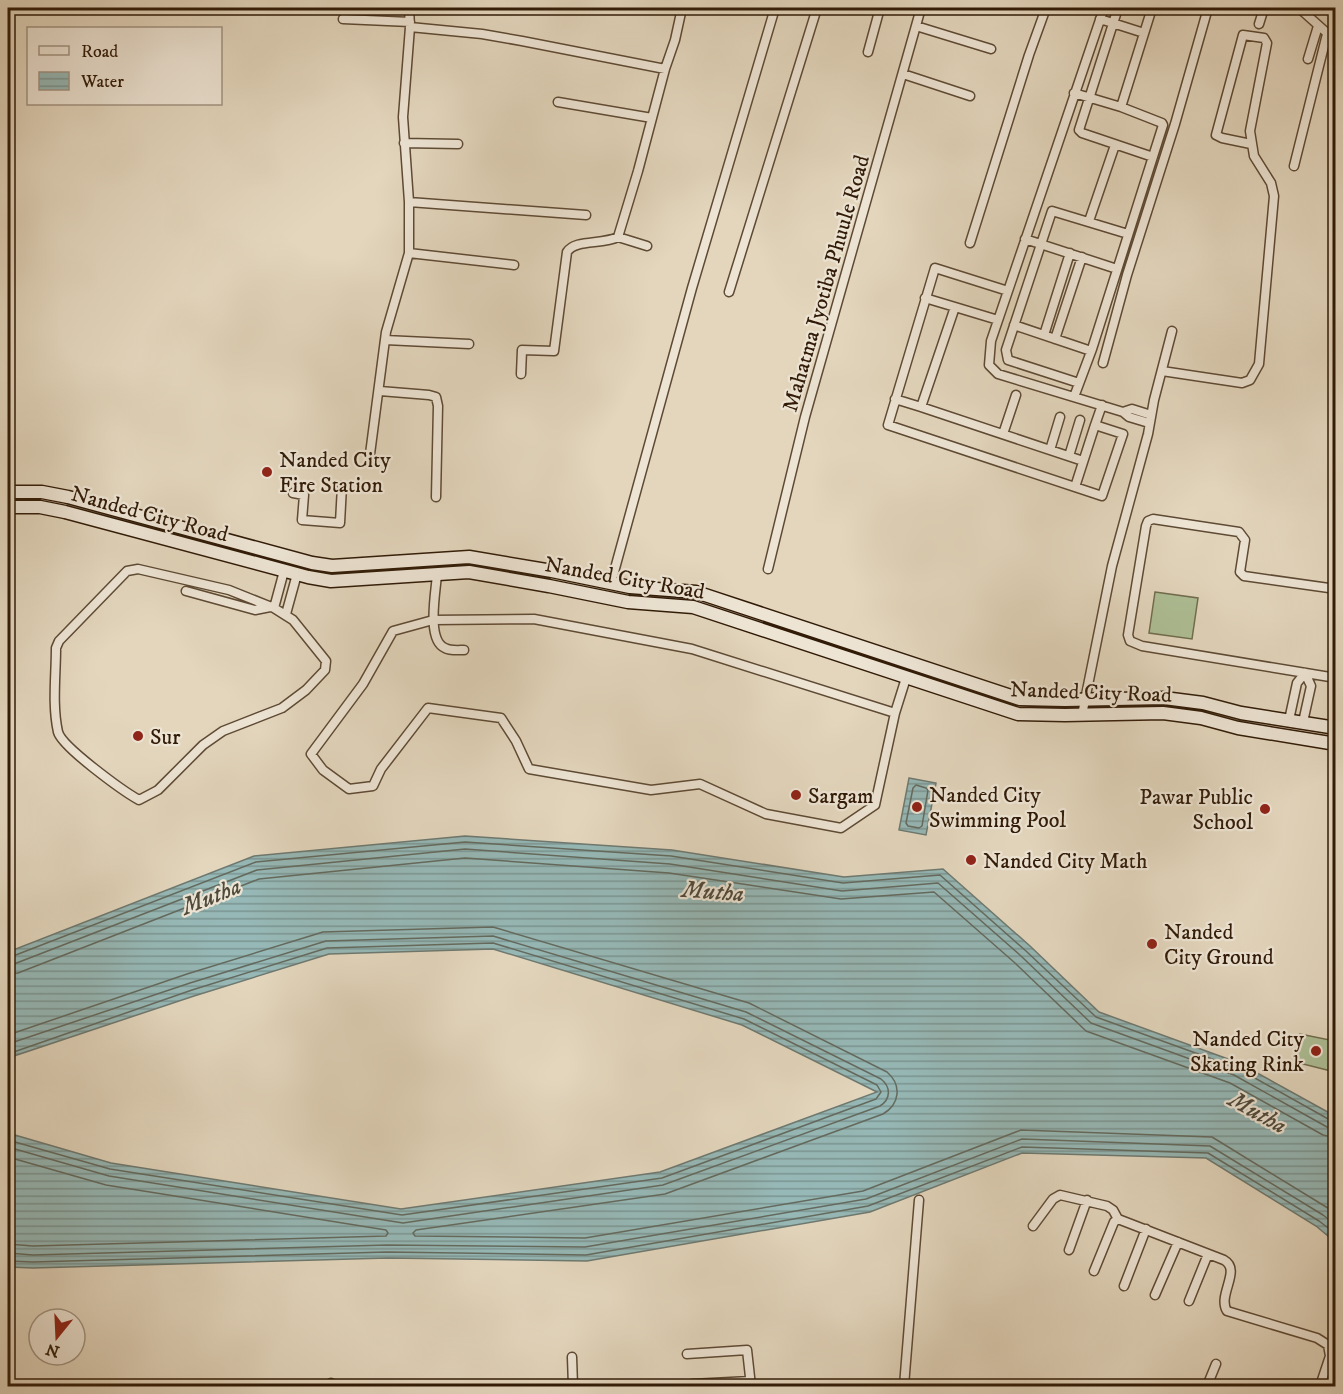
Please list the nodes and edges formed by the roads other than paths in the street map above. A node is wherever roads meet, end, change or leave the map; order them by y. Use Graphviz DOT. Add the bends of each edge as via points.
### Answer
graph roads {
  1 [pos="409,8"];
  2 [pos="682,8"];
  3 [pos="775,8"];
  4 [pos="817,8"];
  5 [pos="880,8"];
  6 [pos="921,8"];
  7 [pos="1046,8"];
  8 [pos="1104,8"];
  9 [pos="1118,8"];
  10 [pos="1152,8"];
  11 [pos="1209,8"];
  12 [pos="1264,8"];
  13 [pos="1299,8"];
  14 [pos="1307,11"];
  15 [pos="343,19"];
  16 [pos="1100,19"];
  17 [pos="1113,23"];
  18 [pos="1259,24"];
  19 [pos="410,25"];
  20 [pos="916,26"];
  21 [pos="1318,26"];
  22 [pos="1144,33"];
  23 [pos="1327,34"];
  24 [pos="1335,41"];
  25 [pos="991,50"];
  26 [pos="868,52"];
  27 [pos="1308,59"];
  28 [pos="665,69"];
  29 [pos="903,74"];
  30 [pos="1074,93"];
  31 [pos="970,96"];
  32 [pos="1089,98"];
  33 [pos="558,102"];
  34 [pos="1120,107"];
  35 [pos="652,118"];
  36 [pos="404,143"];
  37 [pos="458,144"];
  38 [pos="1251,144"];
  39 [pos="1115,145"];
  40 [pos="1153,157"];
  41 [pos="1294,166"];
  42 [pos="409,202"];
  43 [pos="586,215"];
  44 [pos="1089,222"];
  45 [pos="1128,234"];
  46 [pos="618,237"];
  47 [pos="1025,239"];
  48 [pos="970,243"];
  49 [pos="1041,244"];
  50 [pos="647,246"];
  51 [pos="409,253"];
  52 [pos="1070,253"];
  53 [pos="1082,257"];
  54 [pos="514,266"];
  55 [pos="1117,269"];
  56 [pos="729,291"];
  57 [pos="1008,291"];
  58 [pos="925,297"];
  59 [pos="955,307"];
  60 [pos="998,320"];
  61 [pos="1014,325"];
  62 [pos="1172,331"];
  63 [pos="1044,335"];
  64 [pos="1054,339"];
  65 [pos="385,340"];
  66 [pos="469,344"];
  67 [pos="1091,351"];
  68 [pos="1103,363"];
  69 [pos="1162,371"];
  70 [pos="521,374"];
  71 [pos="1079,383"];
  72 [pos="380,391"];
  73 [pos="1016,395"];
  74 [pos="1074,397"];
  75 [pos="895,399"];
  76 [pos="1102,405"];
  77 [pos="921,407"];
  78 [pos="1060,417"];
  79 [pos="1150,419"];
  80 [pos="1080,420"];
  81 [pos="1095,425"];
  82 [pos="1004,434"];
  83 [pos="1050,450"];
  84 [pos="370,454"];
  85 [pos="1069,456"];
  86 [pos="1083,461"];
  87 [pos="342,486"];
  88 [pos="1075,487"];
  89 [pos="8,492"];
  90 [pos="293,493"];
  91 [pos="435,497"];
  92 [pos="8,507"];
  93 [pos="768,569"];
  94 [pos="291,573"];
  95 [pos="437,574"];
  96 [pos="611,583"];
  97 [pos="1335,589"];
  98 [pos="670,590"];
  99 [pos="186,591"];
  100 [pos="670,605"];
  101 [pos="272,607"];
  102 [pos="286,614"];
  103 [pos="433,620"];
  104 [pos="464,650"];
  105 [pos="1305,673"];
  106 [pos="906,678"];
  107 [pos="1335,678"];
  108 [pos="1084,700"];
  109 [pos="895,713"];
  110 [pos="1082,715"];
  111 [pos="1289,720"];
  112 [pos="1303,722"];
  113 [pos="1335,728"];
  114 [pos="1335,744"];
  115 [pos="919,1200"];
  116 [pos="1087,1200"];
  117 [pos="1118,1219"];
  118 [pos="1033,1226"];
  119 [pos="1146,1229"];
  120 [pos="1178,1242"];
  121 [pos="1069,1250"];
  122 [pos="1208,1254"];
  123 [pos="1094,1271"];
  124 [pos="1124,1286"];
  125 [pos="1155,1295"];
  126 [pos="1190,1301"];
  127 [pos="687,1354"];
  128 [pos="572,1357"];
  129 [pos="1216,1364"];
  130 [pos="692,1384"];
  131 [pos="750,1384"];
  132 [pos="573,1386"];
  133 [pos="904,1386"];
  134 [pos="1207,1386"];
  135 [pos="1320,1386"];
  1 -- 19 [label="street"];
  2 -- 28 [label="street"];
  3 -- 96 [label="street" via="692,288"];
  4 -- 56 [label="street"];
  5 -- 26 [label="street"];
  6 -- 20 [label="street, Mahatma Jyotiba Phuule Road"];
  7 -- 48 [label="street"];
  8 -- 16 [label="street"];
  9 -- 17 [label="street"];
  10 -- 22 [label="street"];
  11 -- 68 [label="street"];
  12 -- 18 [label="street"];
  13 -- 14 [label="street"];
  14 -- 21 [label="street"];
  15 -- 19 [label="street"];
  16 -- 17 [label="street"];
  16 -- 30 [label="street"];
  17 -- 22 [label="street"];
  17 -- 32 [label="street"];
  19 -- 28 [label="street" via="522,40"];
  19 -- 36 [label="street"];
  20 -- 25 [label="street"];
  20 -- 29 [label="street, Mahatma Jyotiba Phuule Road"];
  21 -- 23 [label="street"];
  21 -- 27 [label="street"];
  22 -- 34 [label="street"];
  23 -- 24 [label="street"];
  23 -- 41 [label="street"];
  28 -- 35 [label="street"];
  29 -- 31 [label="street"];
  29 -- 93 [label="street, Mahatma Jyotiba Phuule Road" via="805,417"];
  30 -- 32 [label="street"];
  30 -- 47 [label="street"];
  32 -- 34 [label="street"];
  32 -- 39 [label="street" via="1079,130"];
  33 -- 35 [label="street"];
  34 -- 40 [label="street" via="1163,123"];
  35 -- 46 [label="street"];
  36 -- 37 [label="street"];
  36 -- 42 [label="street"];
  38 -- 38 [label="street" via="1250,131 1268,43 1264,38 1243,34 1216,135"];
  38 -- 69 [label="street" via="1274,196 1259,364 1250,380 1242,383"];
  39 -- 40 [label="street"];
  39 -- 44 [label="street"];
  40 -- 45 [label="street"];
  42 -- 43 [label="street"];
  42 -- 51 [label="street"];
  44 -- 45 [label="street"];
  44 -- 49 [label="street" via="1052,211"];
  45 -- 55 [label="street"];
  46 -- 50 [label="street"];
  46 -- 70 [label="street" via="569,248 554,351 522,350"];
  47 -- 49 [label="street"];
  47 -- 57 [label="street"];
  49 -- 52 [label="street"];
  49 -- 61 [label="street"];
  51 -- 54 [label="street"];
  51 -- 65 [label="street"];
  52 -- 53 [label="street"];
  52 -- 63 [label="street"];
  53 -- 55 [label="street"];
  53 -- 64 [label="street"];
  55 -- 67 [label="street"];
  57 -- 58 [label="street" via="936,268"];
  57 -- 60 [label="street"];
  58 -- 59 [label="street"];
  58 -- 75 [label="street"];
  59 -- 60 [label="street"];
  59 -- 77 [label="street"];
  60 -- 74 [label="street" via="991,341 989,365 993,370"];
  61 -- 63 [label="street"];
  61 -- 71 [label="street" via="1006,350 1008,360"];
  62 -- 69 [label="street"];
  63 -- 64 [label="street"];
  64 -- 67 [label="street"];
  65 -- 66 [label="street"];
  65 -- 72 [label="street"];
  67 -- 71 [label="street"];
  69 -- 79 [label="street"];
  71 -- 74 [label="street"];
  72 -- 84 [label="street"];
  72 -- 91 [label="street" via="436,397"];
  73 -- 82 [label="street"];
  74 -- 76 [label="street"];
  75 -- 77 [label="street"];
  75 -- 88 [label="street" via="889,425"];
  76 -- 79 [label="street" via="1129,417"];
  76 -- 81 [label="street"];
  77 -- 82 [label="street"];
  78 -- 83 [label="street"];
  79 -- 108 [label="street"];
  80 -- 85 [label="street"];
  81 -- 86 [label="street"];
  81 -- 88 [label="street" via="1123,434 1103,495"];
  82 -- 83 [label="street"];
  83 -- 85 [label="street"];
  85 -- 86 [label="street"];
  86 -- 88 [label="street"];
  87 -- 90 [label="street" via="340,523 302,520 304,495"];
  89 -- 96 [label="street, Nanded City Road" via="68,497 312,563 332,566 469,557"];
  92 -- 94 [label="street, Nanded City Road" via="65,512"];
  94 -- 95 [label="street, Nanded City Road" via="331,581"];
  94 -- 101 [label="street"];
  94 -- 102 [label="street"];
  95 -- 100 [label="street, Nanded City Road" via="469,572 628,602"];
  95 -- 103 [label="street"];
  96 -- 98 [label="street, Nanded City Road"];
  97 -- 105 [label="street" via="1244,576 1240,572 1245,540 1239,532 1153,519 1146,526 1130,641"];
  98 -- 100 [label="street"];
  98 -- 108 [label="street, Nanded City Road" via="696,592 1020,699"];
  99 -- 101 [label="street" via="255,610"];
  100 -- 106 [label="street, Nanded City Road" via="693,607"];
  101 -- 102 [label="street"];
  101 -- 102 [label="street" via="229,590 138,569 127,571 56,648 58,735 99,774 139,800 149,796 203,745 230,728 282,708 325,670 326,661"];
  103 -- 104 [label="street" via="438,643 445,649"];
  103 -- 109 [label="street" via="534,619 692,649"];
  103 -- 109 [label="street" via="393,631 363,684 311,754 323,770 349,789 373,786 381,769 428,708 443,709 501,718 529,769 651,790 700,784 766,814 841,828 875,805"];
  105 -- 107 [label="street"];
  105 -- 111 [label="street" via="1297,683"];
  105 -- 112 [label="street" via="1311,686"];
  106 -- 109 [label="street"];
  106 -- 110 [label="street, Nanded City Road" via="1018,714"];
  108 -- 110 [label="street"];
  108 -- 111 [label="street, Nanded City Road" via="1164,698"];
  110 -- 114 [label="street, Nanded City Road" via="1163,713"];
  111 -- 112 [label="street, Nanded City Road"];
  112 -- 113 [label="street, Nanded City Road"];
  115 -- 133 [label="street"];
  116 -- 117 [label="street" via="1111,1207"];
  116 -- 118 [label="street" via="1057,1196"];
  116 -- 121 [label="street"];
  117 -- 119 [label="street"];
  117 -- 123 [label="street"];
  119 -- 120 [label="street"];
  119 -- 124 [label="street"];
  120 -- 122 [label="street"];
  120 -- 125 [label="street"];
  122 -- 126 [label="street"];
  122 -- 135 [label="street" via="1231,1266 1224,1302 1227,1311 1317,1338 1328,1346 1330,1356"];
  127 -- 131 [label="street" via="747,1350"];
  128 -- 132 [label="street"];
  129 -- 134 [label="street"];
  130 -- 131 [label="street"];
}
